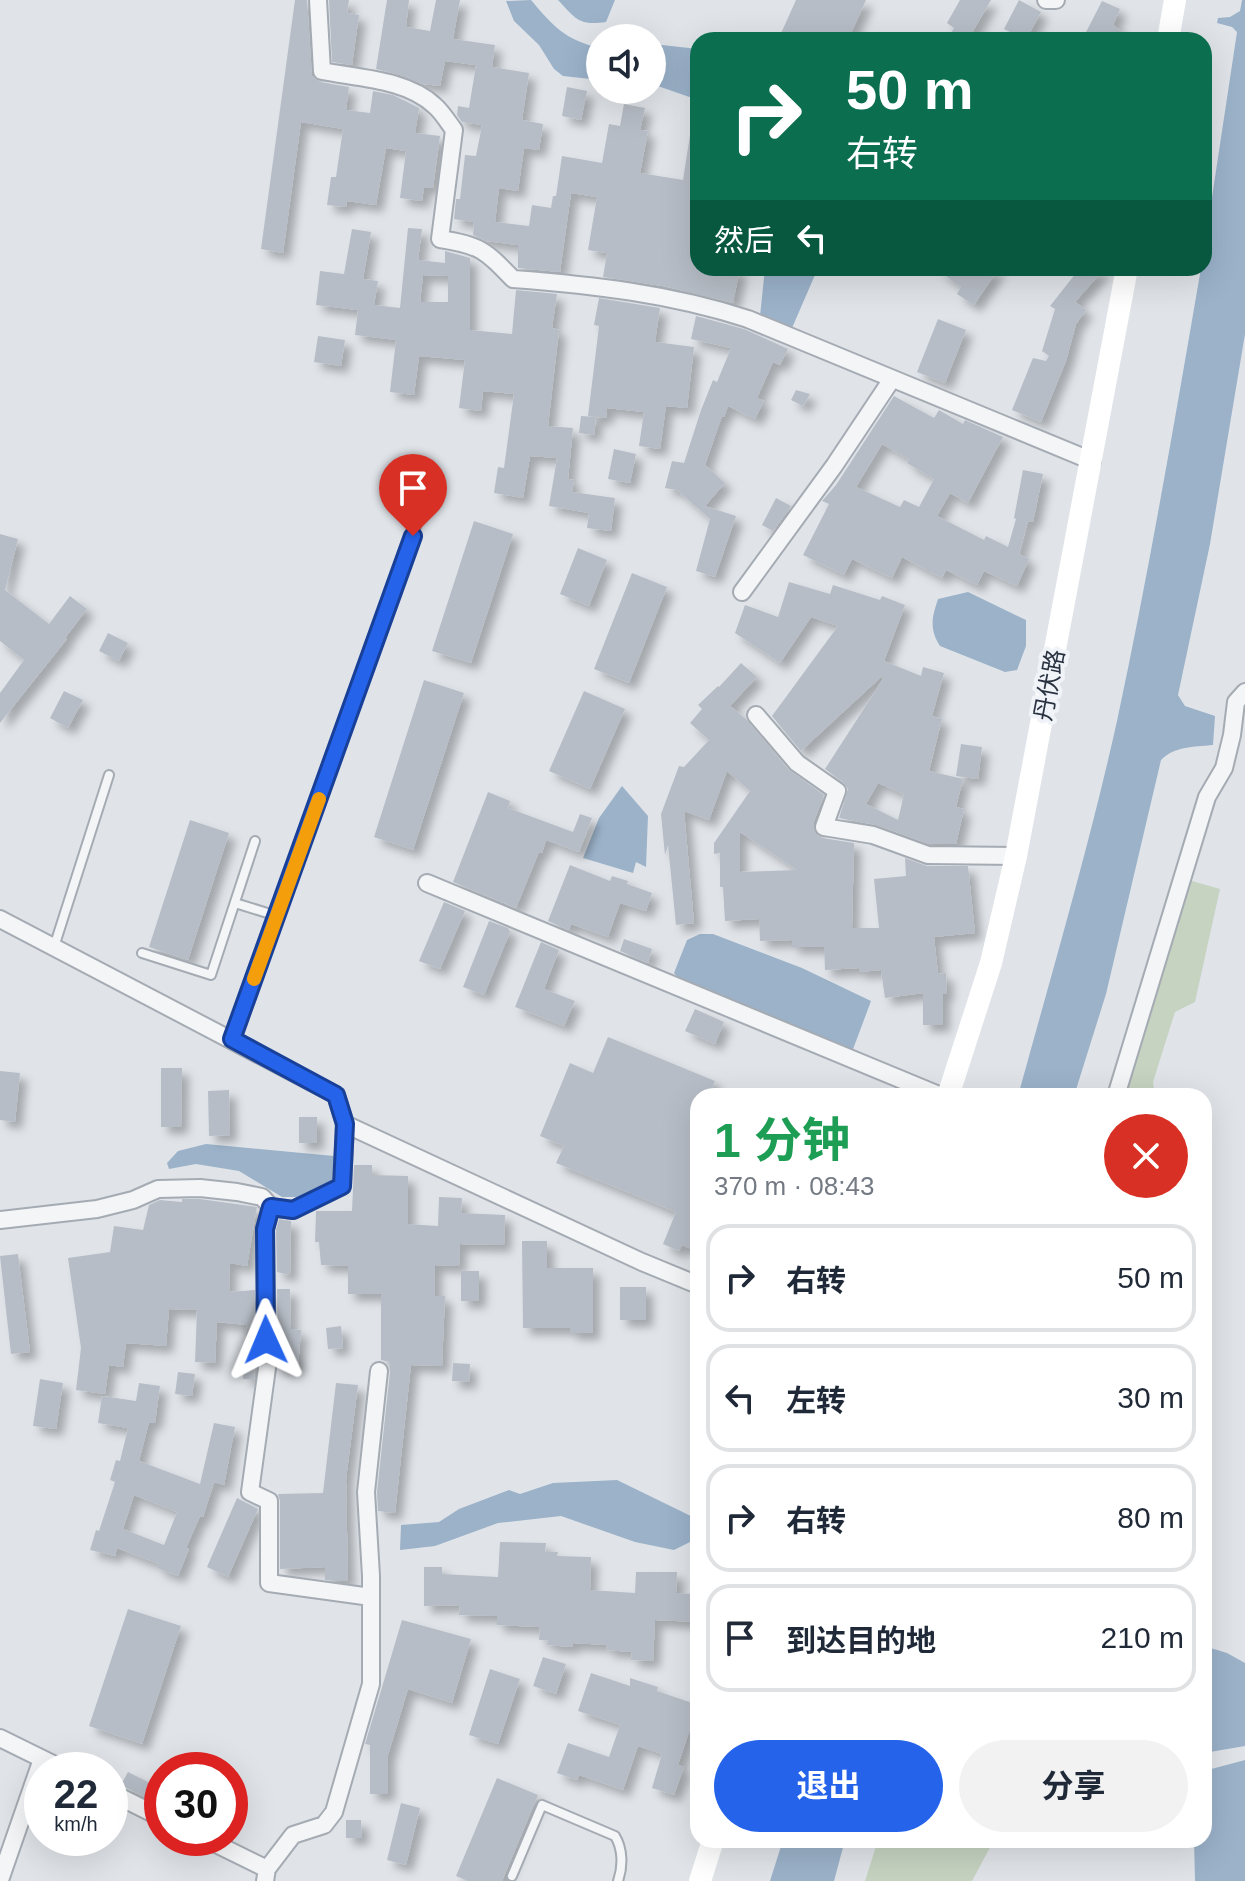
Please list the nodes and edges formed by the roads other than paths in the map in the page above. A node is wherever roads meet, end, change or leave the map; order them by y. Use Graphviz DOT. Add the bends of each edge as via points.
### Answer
graph roads {
  1 [pos="318,0"];
  2 [pos="1046,0"];
  3 [pos="1056,0"];
  4 [pos="1175,0"];
  5 [pos="1169,32"];
  6 [pos="1126,276"];
  7 [pos="892,379"];
  8 [pos="1092,461"];
  9 [pos="423,507"];
  10 [pos="742,592"];
  11 [pos="1245,692"];
  12 [pos="756,715"];
  13 [pos="109,775"];
  14 [pos="255,841"];
  15 [pos="1016,856"];
  16 [pos="427,883"];
  17 [pos="235,903"];
  18 [pos="277,916"];
  19 [pos="0,919"];
  20 [pos="54,948"];
  21 [pos="142,953"];
  22 [pos="232,1039"];
  23 [pos="922,1088"];
  24 [pos="951,1088"];
  25 [pos="1118,1088"];
  26 [pos="345,1124"];
  27 [pos="271,1207"];
  28 [pos="0,1220"];
  29 [pos="690,1282"];
  30 [pos="379,1371"];
  31 [pos="371,1597"];
  32 [pos="0,1738"];
  33 [pos="28,1752"];
  34 [pos="24,1811"];
  35 [pos="710,1848"];
  36 [pos="234,1856"];
  37 [pos="266,1875"];
  38 [pos="512,1876"];
  39 [pos="0,1880"];
  40 [pos="618,1881"];
  41 [pos="700,1881"];
  1 -- 7 [label="street" via="322,71 415,92 454,130 440,239 472,243 513,279 589,285 706,305"];
  2 -- 3 [label="street"];
  4 -- 5 [label="main road"];
  6 -- 8 [label="main road, 丹伏路"];
  7 -- 8 [label="street"];
  7 -- 10 [label="street"];
  8 -- 15 [label="main road, 丹伏路"];
  9 -- 18 [label="lane"];
  11 -- 25 [label="street" via="1236,702 1228,756 1207,797"];
  12 -- 15 [label="street" via="797,763 837,791 824,827 873,835 928,855"];
  13 -- 20 [label="lane"];
  14 -- 17 [label="lane"];
  15 -- 24 [label="main road, 丹伏路" via="991,963"];
  16 -- 23 [label="street"];
  17 -- 18 [label="lane"];
  17 -- 21 [label="lane" via="211,975"];
  18 -- 22 [label="lane"];
  19 -- 20 [label="street"];
  20 -- 22 [label="street"];
  22 -- 26 [label="street" via="336,1095"];
  26 -- 27 [label="street" via="342,1186 293,1210"];
  26 -- 29 [label="street"];
  27 -- 28 [label="street" via="262,1197 237,1192 158,1189 97,1209"];
  27 -- 31 [label="street" via="265,1229 267,1368 250,1492 269,1501 269,1583"];
  30 -- 31 [label="street" via="366,1492"];
  31 -- 37 [label="street" via="371,1684 334,1812 324,1825 293,1835"];
  32 -- 33 [label="street"];
  34 -- 39 [label="street"];
  35 -- 41 [label="main road"];
  36 -- 37 [label="street"];
  38 -- 40 [label="lane" via="542,1805 615,1836 621,1846"];
}
